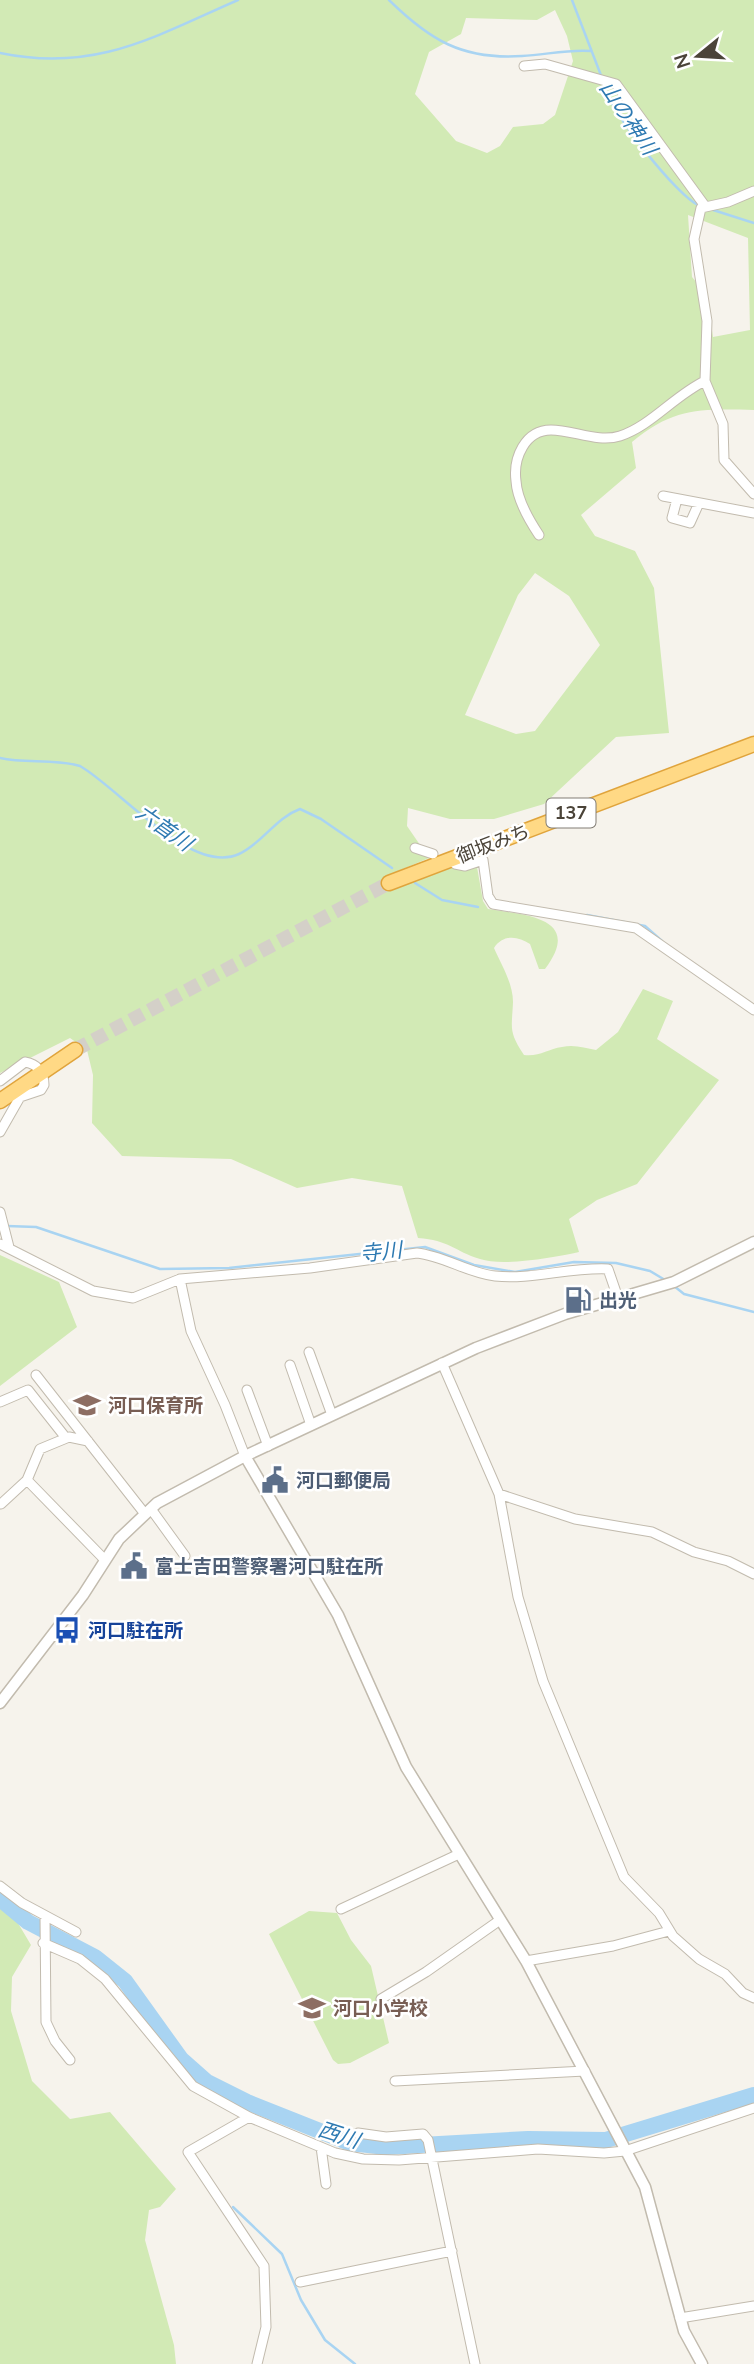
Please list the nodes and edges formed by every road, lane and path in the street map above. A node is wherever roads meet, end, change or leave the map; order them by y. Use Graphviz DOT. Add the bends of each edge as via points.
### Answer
graph roads {
  1 [pos="524,66"];
  2 [pos="754,191"];
  3 [pos="705,206"];
  4 [pos="705,382"];
  5 [pos="754,494"];
  6 [pos="663,496"];
  7 [pos="677,499"];
  8 [pos="699,503"];
  9 [pos="754,513"];
  10 [pos="538,535"];
  11 [pos="754,744"];
  12 [pos="415,848"];
  13 [pos="433,854"];
  14 [pos="455,864"];
  15 [pos="389,883"];
  16 [pos="754,1010"];
  17 [pos="75,1050"];
  18 [pos="41,1071"];
  19 [pos="0,1081"];
  20 [pos="0,1101"];
  21 [pos="0,1132"];
  22 [pos="0,1212"];
  23 [pos="754,1242"];
  24 [pos="4,1246"];
  25 [pos="180,1279"];
  26 [pos="618,1298"];
  27 [pos="309,1352"];
  28 [pos="442,1363"];
  29 [pos="290,1365"];
  30 [pos="36,1375"];
  31 [pos="247,1390"];
  32 [pos="0,1402"];
  33 [pos="332,1415"];
  34 [pos="311,1425"];
  35 [pos="66,1438"];
  36 [pos="88,1440"];
  37 [pos="268,1446"];
  38 [pos="245,1457"];
  39 [pos="27,1480"];
  40 [pos="499,1494"];
  41 [pos="1,1504"];
  42 [pos="148,1511"];
  43 [pos="185,1556"];
  44 [pos="105,1560"];
  45 [pos="754,1574"];
  46 [pos="0,1703"];
  47 [pos="459,1854"];
  48 [pos="0,1886"];
  49 [pos="341,1909"];
  50 [pos="45,1919"];
  51 [pos="500,1920"];
  52 [pos="669,1931"];
  53 [pos="76,1932"];
  54 [pos="43,1941"];
  55 [pos="526,1961"];
  56 [pos="754,1998"];
  57 [pos="381,1999"];
  58 [pos="70,2060"];
  59 [pos="585,2071"];
  60 [pos="395,2081"];
  61 [pos="754,2108"];
  62 [pos="249,2117"];
  63 [pos="358,2133"];
  64 [pos="321,2147"];
  65 [pos="624,2148"];
  66 [pos="433,2157"];
  67 [pos="326,2183"];
  68 [pos="452,2251"];
  69 [pos="300,2282"];
  70 [pos="754,2306"];
  71 [pos="680,2318"];
  72 [pos="257,2364"];
  73 [pos="475,2364"];
  74 [pos="702,2364"];
  1 -- 3 [label="street" via="545,64 616,84"];
  2 -- 3 [label="street"];
  3 -- 4 [label="street" via="694,239 707,321"];
  4 -- 5 [label="street" via="723,424 724,460"];
  4 -- 10 [label="street" via="630,433 602,438 549,430 532,435 524,443 515,481"];
  6 -- 7 [label="street"];
  7 -- 8 [label="street"];
  7 -- 8 [label="street" via="672,518 690,523"];
  8 -- 9 [label="street"];
  11 -- 15 [label="highway, 御坂みち / 137"];
  12 -- 13 [label="street"];
  14 -- 16 [label="street" via="483,860 493,904 640,930"];
  17 -- 18 [label="highway"];
  18 -- 19 [label="street" via="34,1063 25,1062"];
  18 -- 20 [label="highway"];
  18 -- 21 [label="street" via="41,1090 20,1097"];
  22 -- 24 [label="street"];
  23 -- 26 [label="street" via="674,1282"];
  24 -- 25 [label="street" via="101,1293 133,1298"];
  25 -- 26 [label="street" via="417,1253 494,1276 608,1269"];
  25 -- 38 [label="street" via="191,1331"];
  26 -- 28 [label="street" via="523,1329"];
  27 -- 33 [label="street"];
  28 -- 33 [label="street"];
  28 -- 40 [label="street"];
  29 -- 34 [label="street"];
  30 -- 36 [label="street"];
  31 -- 37 [label="street"];
  32 -- 35 [label="street" via="28,1390"];
  33 -- 34 [label="street"];
  34 -- 37 [label="street"];
  35 -- 36 [label="street"];
  35 -- 39 [label="street" via="40,1449"];
  36 -- 42 [label="street"];
  37 -- 38 [label="street"];
  38 -- 42 [label="street"];
  38 -- 47 [label="street" via="338,1615 406,1767"];
  39 -- 41 [label="street"];
  39 -- 44 [label="street"];
  40 -- 45 [label="street" via="575,1519 652,1532"];
  40 -- 52 [label="street" via="512,1571 543,1681 624,1877 659,1913"];
  42 -- 43 [label="street"];
  42 -- 44 [label="street"];
  44 -- 46 [label="street"];
  47 -- 49 [label="street"];
  47 -- 51 [label="street"];
  48 -- 50 [label="street"];
  50 -- 53 [label="street"];
  50 -- 54 [label="street"];
  51 -- 55 [label="street"];
  51 -- 57 [label="street"];
  52 -- 55 [label="street"];
  52 -- 56 [label="street"];
  54 -- 58 [label="street" via="46,2022"];
  54 -- 62 [label="street" via="94,1969 188,2081"];
  55 -- 59 [label="street"];
  59 -- 60 [label="street"];
  59 -- 65 [label="street"];
  61 -- 65 [label="street"];
  62 -- 64 [label="street"];
  62 -- 72 [label="street" via="188,2152 264,2266 266,2327"];
  63 -- 66 [label="street" via="425,2136"];
  64 -- 66 [label="street" via="363,2159"];
  64 -- 67 [label="street"];
  65 -- 66 [label="street" via="604,2153 538,2149"];
  65 -- 71 [label="street" via="650,2199"];
  66 -- 68 [label="street"];
  68 -- 69 [label="street"];
  68 -- 73 [label="street"];
  70 -- 71 [label="street"];
  71 -- 74 [label="street"];
}
